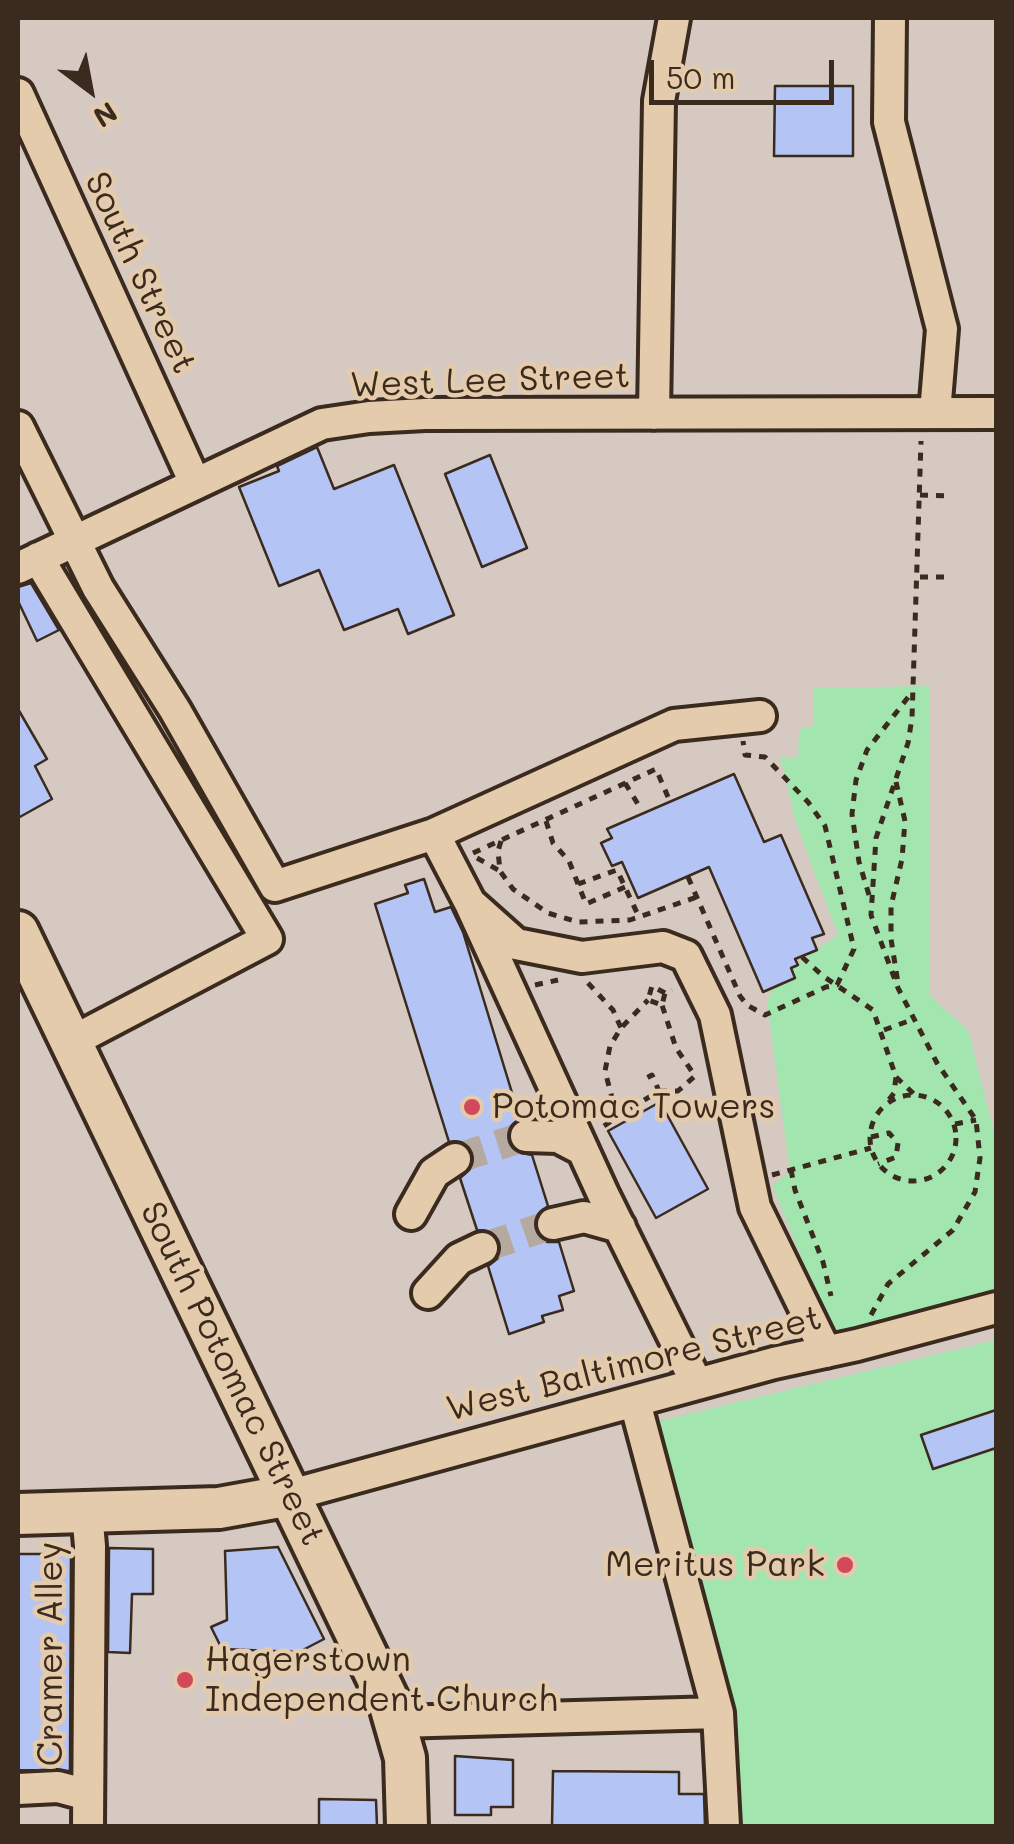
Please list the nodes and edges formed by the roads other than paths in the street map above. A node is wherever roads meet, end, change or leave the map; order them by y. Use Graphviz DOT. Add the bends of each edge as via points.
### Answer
graph roads {
  1 [pos="674,18"];
  2 [pos="890,18"];
  3 [pos="18,94"];
  4 [pos="996,412"];
  5 [pos="928,413"];
  6 [pos="654,414"];
  7 [pos="18,427"];
  8 [pos="195,483"];
  9 [pos="74,540"];
  10 [pos="28,563"];
  11 [pos="750,717"];
  12 [pos="434,834"];
  13 [pos="470,904"];
  14 [pos="18,932"];
  15 [pos="71,1042"];
  16 [pos="526,1136"];
  17 [pos="583,1150"];
  18 [pos="455,1160"];
  19 [pos="410,1214"];
  20 [pos="553,1224"];
  21 [pos="620,1227"];
  22 [pos="482,1248"];
  23 [pos="428,1293"];
  24 [pos="996,1308"];
  25 [pos="826,1352"];
  26 [pos="697,1384"];
  27 [pos="635,1402"];
  28 [pos="291,1494"];
  29 [pos="87,1512"];
  30 [pos="18,1514"];
  31 [pos="718,1713"];
  32 [pos="396,1722"];
  33 [pos="18,1789"];
  34 [pos="88,1795"];
  35 [pos="18,1802"];
  36 [pos="83,1826"];
  37 [pos="97,1826"];
  38 [pos="408,1826"];
  39 [pos="724,1826"];
  1 -- 6 [label="street" via="659,100"];
  2 -- 5 [label="street" via="889,122 942,330"];
  3 -- 8 [label="street, South Street"];
  4 -- 5 [label="street, West Lee Street"];
  5 -- 6 [label="street, West Lee Street"];
  6 -- 8 [label="street, West Lee Street" via="369,416 322,424"];
  7 -- 9 [label="street"];
  8 -- 9 [label="street, West Lee Street"];
  9 -- 10 [label="street, West Lee Street"];
  9 -- 12 [label="street" via="275,886"];
  10 -- 15 [label="street" via="266,939"];
  11 -- 12 [label="street" via="674,725"];
  12 -- 13 [label="street"];
  13 -- 17 [label="street"];
  13 -- 25 [label="street" via="516,944 582,957 664,947 686,956 716,1015 756,1206"];
  14 -- 15 [label="main road, South Potomac Street"];
  15 -- 28 [label="main road, South Potomac Street"];
  16 -- 17 [label="street" via="558,1137"];
  17 -- 21 [label="street"];
  18 -- 19 [label="street" via="434,1173"];
  20 -- 21 [label="street" via="584,1216"];
  21 -- 26 [label="street"];
  22 -- 23 [label="street" via="459,1259"];
  24 -- 25 [label="street, West Baltimore Street"];
  25 -- 26 [label="street, West Baltimore Street"];
  26 -- 27 [label="street, West Baltimore Street"];
  27 -- 28 [label="street, West Baltimore Street"];
  27 -- 31 [label="street"];
  28 -- 29 [label="main road" via="219,1508"];
  28 -- 32 [label="main road, South Potomac Street"];
  29 -- 30 [label="main road"];
  29 -- 34 [label="street, Cramer Alley"];
  31 -- 32 [label="street"];
  31 -- 39 [label="street"];
  32 -- 38 [label="main road, South Potomac Street"];
  33 -- 34 [label="street" via="58,1787"];
  34 -- 35 [label="street"];
  34 -- 36 [label="street, Cramer Alley" via="76,1817"];
  36 -- 37 [label="street"];
}
